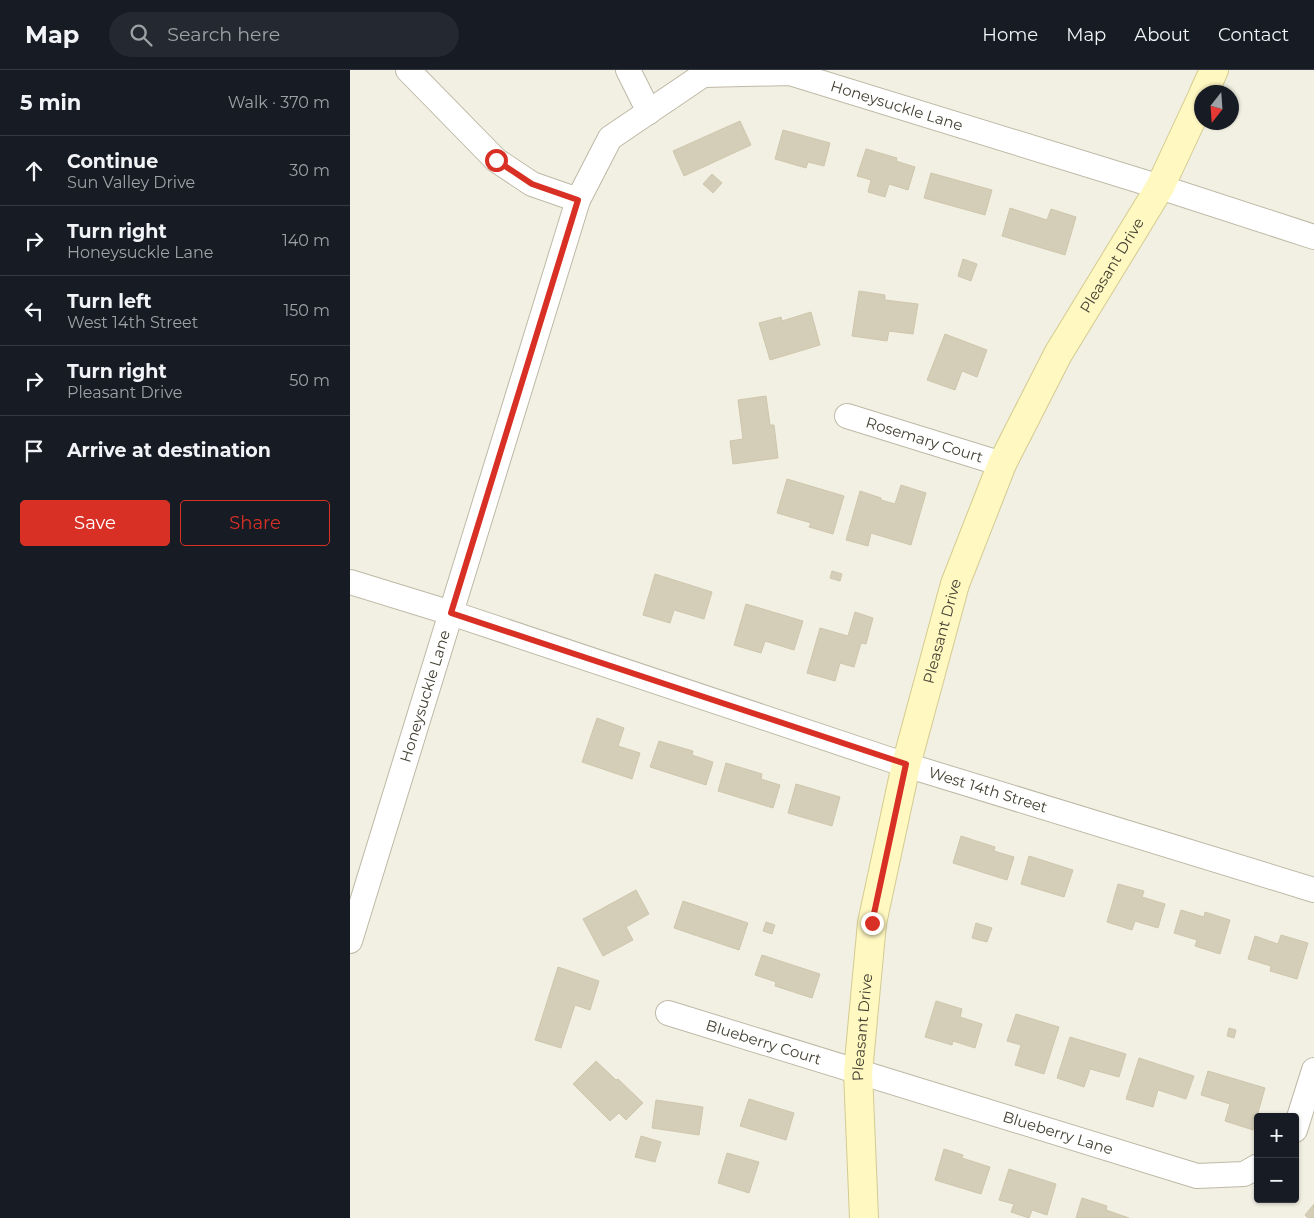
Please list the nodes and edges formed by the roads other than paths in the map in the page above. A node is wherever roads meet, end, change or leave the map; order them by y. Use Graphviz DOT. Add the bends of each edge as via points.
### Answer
graph roads {
  1 [pos="408,70"];
  2 [pos="628,70"];
  3 [pos="1214,70"];
  4 [pos="701,72"];
  5 [pos="1207,85"];
  6 [pos="649,112"];
  7 [pos="1194,114"];
  8 [pos="1160,187"];
  9 [pos="578,200"];
  10 [pos="1314,237"];
  11 [pos="847,416"];
  12 [pos="1002,464"];
  13 [pos="350,582"];
  14 [pos="451,613"];
  15 [pos="906,764"];
  16 [pos="1314,890"];
  17 [pos="350,941"];
  18 [pos="668,1013"];
  19 [pos="1314,1070"];
  20 [pos="858,1072"];
  21 [pos="1299,1117"];
  22 [pos="1254,1168"];
  23 [pos="864,1218"];
  1 -- 9 [label="street" via="496,160 532,184"];
  2 -- 6 [label="street"];
  3 -- 5 [label="street"];
  4 -- 6 [label="street, Honeysuckle Lane"];
  4 -- 8 [label="street, Honeysuckle Lane" via="790,73"];
  6 -- 9 [label="street, Honeysuckle Lane" via="610,138"];
  7 -- 8 [label="street, Pleasant Drive"];
  8 -- 10 [label="street, Honeysuckle Lane"];
  8 -- 12 [label="street, Pleasant Drive" via="1058,354"];
  9 -- 14 [label="street, Honeysuckle Lane"];
  11 -- 12 [label="street, Rosemary Court"];
  12 -- 15 [label="street, Pleasant Drive" via="955,584"];
  13 -- 14 [label="street, West 14th Street"];
  14 -- 15 [label="street, West 14th Street"];
  14 -- 17 [label="street, Honeysuckle Lane"];
  15 -- 16 [label="street, West 14th Street"];
  15 -- 20 [label="street, Pleasant Drive" via="872,923"];
  18 -- 20 [label="street, Blueberry Court"];
  19 -- 21 [label="street"];
  20 -- 22 [label="street, Blueberry Lane" via="1197,1176 1244,1174"];
  20 -- 23 [label="street, Pleasant Drive"];
}
